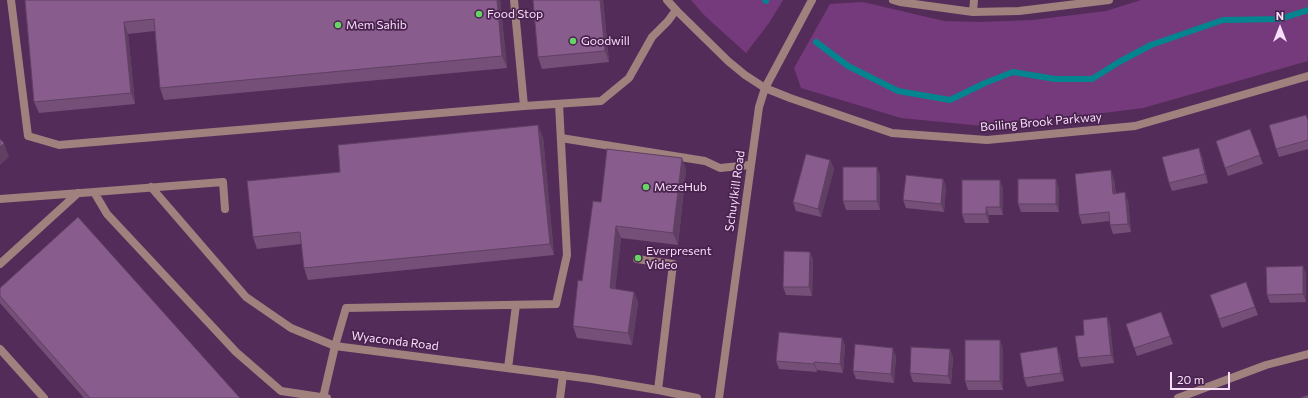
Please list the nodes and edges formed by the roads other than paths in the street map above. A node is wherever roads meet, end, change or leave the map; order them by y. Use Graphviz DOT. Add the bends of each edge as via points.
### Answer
graph roads {
  1 [pos="11,0"];
  2 [pos="514,0"];
  3 [pos="667,0"];
  4 [pos="812,0"];
  5 [pos="893,0"];
  6 [pos="974,0"];
  7 [pos="1109,0"];
  8 [pos="676,10"];
  9 [pos="973,12"];
  10 [pos="1308,76"];
  11 [pos="765,88"];
  12 [pos="559,104"];
  13 [pos="524,106"];
  14 [pos="561,138"];
  15 [pos="750,165"];
  16 [pos="151,187"];
  17 [pos="94,192"];
  18 [pos="78,193"];
  19 [pos="0,199"];
  20 [pos="225,209"];
  21 [pos="637,259"];
  22 [pos="0,264"];
  23 [pos="516,305"];
  24 [pos="335,346"];
  25 [pos="0,349"];
  26 [pos="1308,354"];
  27 [pos="508,368"];
  28 [pos="563,375"];
  29 [pos="658,390"];
  30 [pos="44,398"];
  31 [pos="325,398"];
  32 [pos="560,398"];
  33 [pos="697,398"];
  34 [pos="719,398"];
  35 [pos="1178,398"];
  1 -- 13 [label="street" via="28,136 59,145"];
  2 -- 13 [label="street"];
  3 -- 8 [label="street, Boiling Brook Parkway"];
  4 -- 11 [label="street, Schuylkill Road"];
  5 -- 9 [label="street"];
  6 -- 9 [label="street"];
  7 -- 9 [label="street" via="1018,11"];
  8 -- 11 [label="street, Boiling Brook Parkway" via="728,61"];
  8 -- 12 [label="street" via="652,37 629,78 601,101"];
  10 -- 11 [label="street, Boiling Brook Parkway" via="1135,126 987,140 892,133"];
  11 -- 15 [label="street, Schuylkill Road" via="757,116"];
  12 -- 13 [label="street"];
  12 -- 14 [label="street"];
  14 -- 15 [label="street" via="705,161 720,168"];
  14 -- 23 [label="street" via="568,255 556,304"];
  15 -- 34 [label="street, Schuylkill Road"];
  16 -- 17 [label="street"];
  16 -- 20 [label="street" via="223,182"];
  16 -- 24 [label="street, Wyaconda Road" via="246,298 291,328"];
  17 -- 18 [label="street"];
  17 -- 31 [label="street" via="107,214 236,352 281,391"];
  18 -- 19 [label="street"];
  18 -- 22 [label="street"];
  21 -- 29 [label="street" via="673,264"];
  23 -- 24 [label="street" via="346,308"];
  23 -- 27 [label="street"];
  24 -- 27 [label="street, Wyaconda Road"];
  24 -- 31 [label="street"];
  25 -- 30 [label="street"];
  26 -- 35 [label="street" via="1266,365"];
  27 -- 28 [label="street, Wyaconda Road"];
  28 -- 29 [label="street, Wyaconda Road"];
  28 -- 32 [label="street"];
  29 -- 33 [label="street, Wyaconda Road"];
}
